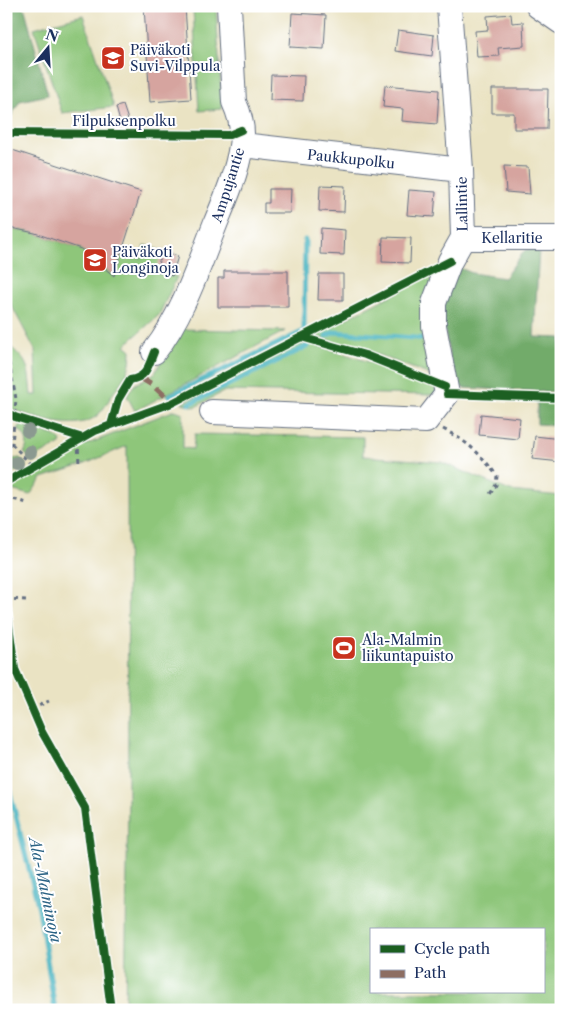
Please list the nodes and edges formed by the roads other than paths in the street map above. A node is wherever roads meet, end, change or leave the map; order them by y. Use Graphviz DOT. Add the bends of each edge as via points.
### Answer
graph roads {
  1 [pos="229,6"];
  2 [pos="449,6"];
  3 [pos="538,6"];
  4 [pos="561,22"];
  5 [pos="242,145"];
  6 [pos="461,170"];
  7 [pos="463,238"];
  8 [pos="561,238"];
  9 [pos="154,352"];
  10 [pos="212,412"];
  1 -- 5 [label="street, Ampujantie" via="234,102 240,115"];
  2 -- 6 [label="street, Lallintie"];
  3 -- 4 [label="street"];
  5 -- 6 [label="street, Paukkupolku"];
  5 -- 9 [label="street, Ampujantie" via="198,268 167,335"];
  6 -- 7 [label="street, Lallintie"];
  7 -- 8 [label="street, Kellaritie"];
  7 -- 10 [label="street, Lallintie" via="450,261 434,303 434,326 447,394 426,421"];
}
